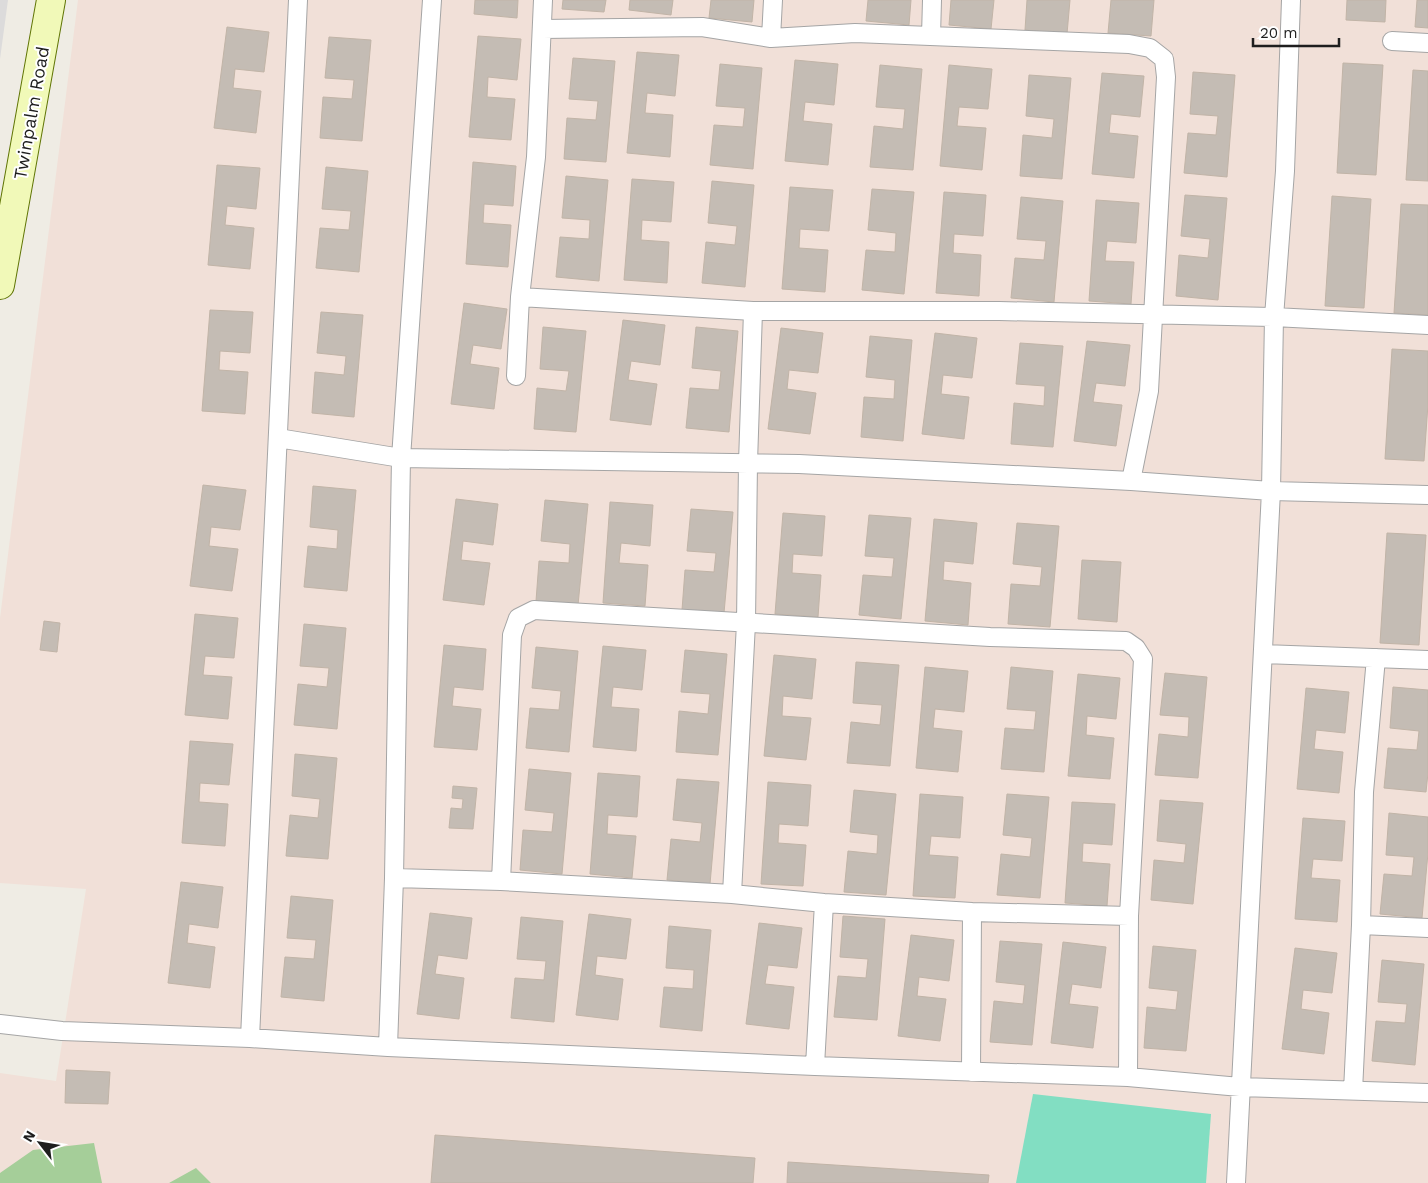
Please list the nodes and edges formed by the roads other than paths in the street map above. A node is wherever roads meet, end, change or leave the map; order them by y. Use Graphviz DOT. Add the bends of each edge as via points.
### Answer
graph roads {
  1 [pos="51,0"];
  2 [pos="298,0"];
  3 [pos="432,0"];
  4 [pos="543,0"];
  5 [pos="773,0"];
  6 [pos="932,0"];
  7 [pos="1291,0"];
  8 [pos="542,29"];
  9 [pos="930,36"];
  10 [pos="771,38"];
  11 [pos="1392,42"];
  12 [pos="1428,43"];
  13 [pos="0,285"];
  14 [pos="520,297"];
  15 [pos="753,312"];
  16 [pos="1154,315"];
  17 [pos="1274,317"];
  18 [pos="1428,325"];
  19 [pos="516,376"];
  20 [pos="278,438"];
  21 [pos="401,458"];
  22 [pos="748,463"];
  23 [pos="1131,481"];
  24 [pos="1271,491"];
  25 [pos="1428,496"];
  26 [pos="746,623"];
  27 [pos="1262,654"];
  28 [pos="1376,658"];
  29 [pos="1428,660"];
  30 [pos="394,878"];
  31 [pos="501,882"];
  32 [pos="732,894"];
  33 [pos="824,903"];
  34 [pos="972,912"];
  35 [pos="1130,916"];
  36 [pos="1361,924"];
  37 [pos="1428,928"];
  38 [pos="0,1024"];
  39 [pos="250,1038"];
  40 [pos="388,1046"];
  41 [pos="815,1066"];
  42 [pos="971,1072"];
  43 [pos="1128,1077"];
  44 [pos="1240,1087"];
  45 [pos="1352,1091"];
  46 [pos="1428,1093"];
  47 [pos="1236,1183"];
  1 -- 13 [label="main road, Twinpalm Road"];
  2 -- 20 [label="lane"];
  3 -- 21 [label="lane"];
  4 -- 8 [label="lane"];
  5 -- 10 [label="lane"];
  6 -- 9 [label="lane"];
  7 -- 17 [label="lane" via="1285,171"];
  8 -- 10 [label="lane" via="702,27"];
  8 -- 14 [label="lane" via="536,157"];
  9 -- 10 [label="lane" via="855,33"];
  9 -- 16 [label="lane" via="1129,44 1150,48 1164,59 1166,77"];
  11 -- 12 [label="lane"];
  14 -- 15 [label="lane"];
  14 -- 19 [label="lane"];
  15 -- 16 [label="lane" via="999,311"];
  15 -- 22 [label="lane"];
  16 -- 17 [label="lane"];
  16 -- 23 [label="lane" via="1149,391"];
  17 -- 18 [label="lane"];
  17 -- 24 [label="lane"];
  20 -- 21 [label="lane"];
  20 -- 39 [label="lane"];
  21 -- 22 [label="lane"];
  21 -- 30 [label="lane"];
  22 -- 23 [label="lane"];
  22 -- 26 [label="lane"];
  23 -- 24 [label="lane"];
  24 -- 25 [label="lane"];
  24 -- 27 [label="lane"];
  26 -- 31 [label="lane" via="534,610 518,618 512,635"];
  26 -- 32 [label="lane"];
  26 -- 35 [label="lane" via="1126,641 1136,648 1143,659"];
  27 -- 28 [label="lane"];
  27 -- 44 [label="lane"];
  28 -- 29 [label="lane"];
  28 -- 36 [label="lane" via="1364,792"];
  30 -- 31 [label="lane"];
  30 -- 40 [label="lane"];
  31 -- 32 [label="lane"];
  32 -- 33 [label="lane"];
  33 -- 34 [label="lane"];
  33 -- 41 [label="lane"];
  34 -- 35 [label="lane"];
  34 -- 42 [label="lane"];
  35 -- 43 [label="lane"];
  36 -- 37 [label="lane"];
  36 -- 45 [label="lane"];
  38 -- 39 [label="lane" via="62,1031"];
  39 -- 40 [label="lane"];
  40 -- 41 [label="lane"];
  41 -- 42 [label="lane"];
  42 -- 43 [label="lane"];
  43 -- 44 [label="lane"];
  44 -- 45 [label="lane"];
  44 -- 47 [label="lane"];
  45 -- 46 [label="lane"];
}
